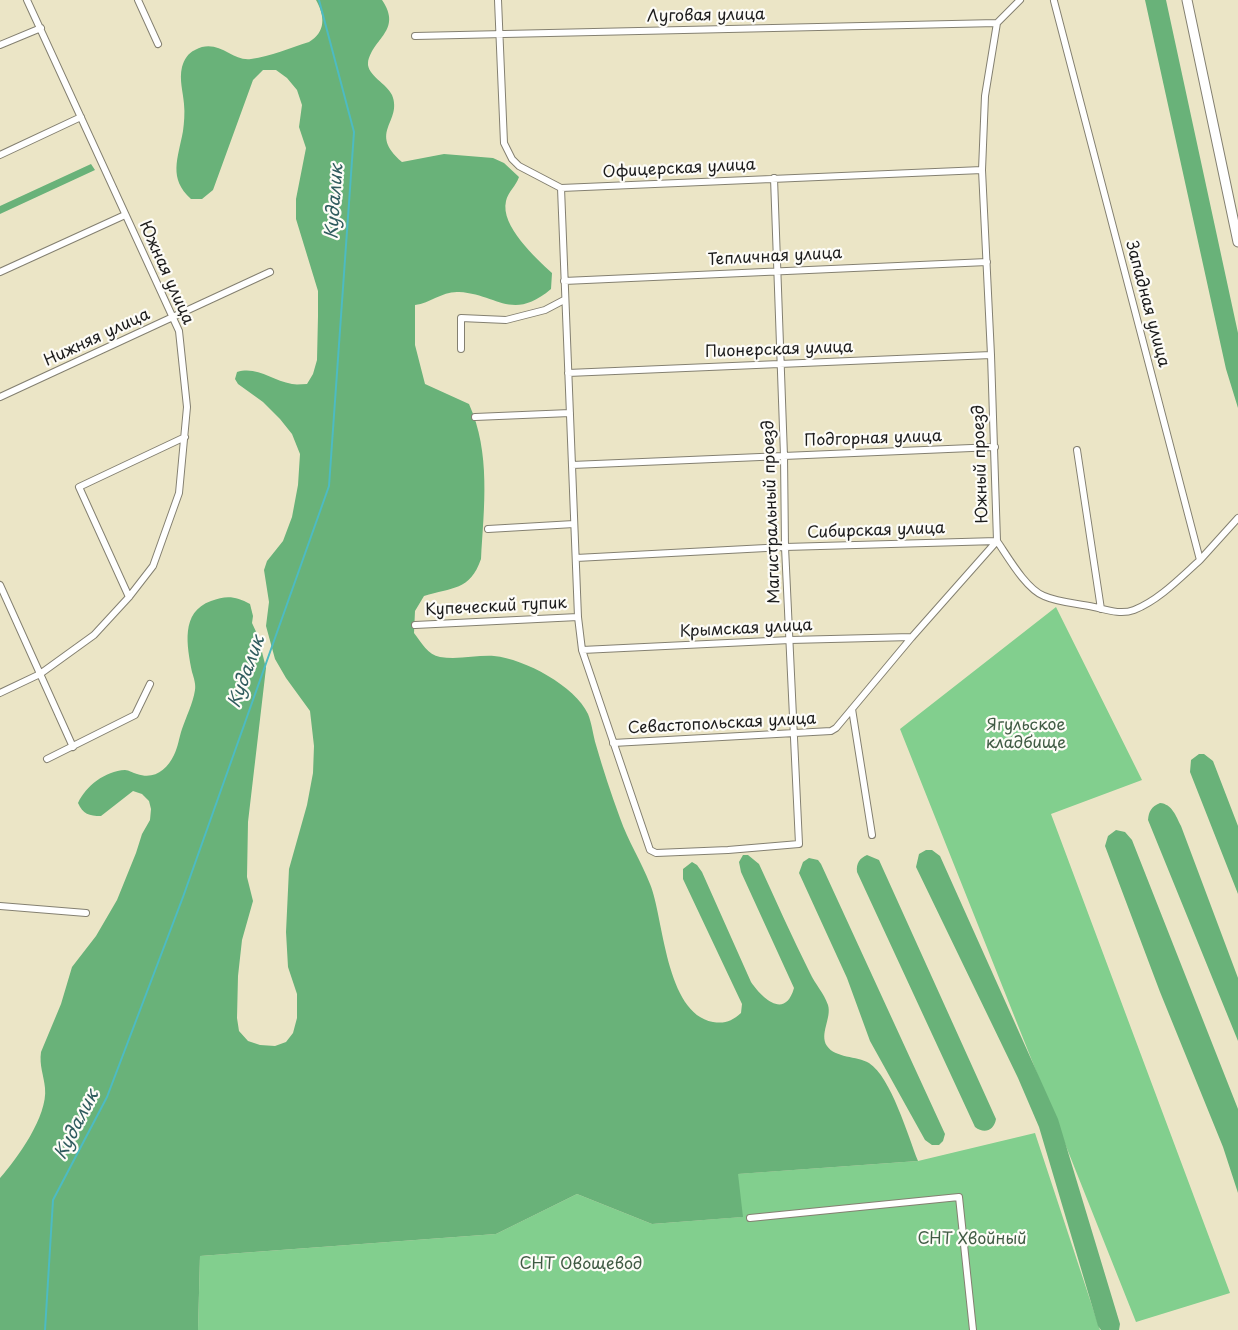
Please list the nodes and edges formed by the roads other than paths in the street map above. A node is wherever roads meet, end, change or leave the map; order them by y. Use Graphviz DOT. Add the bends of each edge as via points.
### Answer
graph roads {
  1 [pos="27,0"];
  2 [pos="138,0"];
  3 [pos="498,0"];
  4 [pos="1020,0"];
  5 [pos="1187,0"];
  6 [pos="1054,1"];
  7 [pos="997,23"];
  8 [pos="40,28"];
  9 [pos="499,34"];
  10 [pos="416,36"];
  11 [pos="158,44"];
  12 [pos="0,45"];
  13 [pos="81,117"];
  14 [pos="0,155"];
  15 [pos="982,170"];
  16 [pos="774,178"];
  17 [pos="561,188"];
  18 [pos="125,215"];
  19 [pos="1238,242"];
  20 [pos="987,262"];
  21 [pos="777,270"];
  22 [pos="270,272"];
  23 [pos="0,273"];
  24 [pos="564,281"];
  25 [pos="564,300"];
  26 [pos="172,317"];
  27 [pos="461,349"];
  28 [pos="991,354"];
  29 [pos="780,363"];
  30 [pos="568,373"];
  31 [pos="0,398"];
  32 [pos="570,413"];
  33 [pos="475,417"];
  34 [pos="185,437"];
  35 [pos="995,447"];
  36 [pos="1077,450"];
  37 [pos="784,456"];
  38 [pos="572,465"];
  39 [pos="1238,518"];
  40 [pos="574,524"];
  41 [pos="488,529"];
  42 [pos="997,541"];
  43 [pos="785,548"];
  44 [pos="576,558"];
  45 [pos="1200,560"];
  46 [pos="0,585"];
  47 [pos="129,597"];
  48 [pos="1101,609"];
  49 [pos="578,617"];
  50 [pos="416,625"];
  51 [pos="912,637"];
  52 [pos="790,640"];
  53 [pos="582,650"];
  54 [pos="40,674"];
  55 [pos="150,684"];
  56 [pos="0,693"];
  57 [pos="852,709"];
  58 [pos="831,731"];
  59 [pos="795,734"];
  60 [pos="613,743"];
  61 [pos="73,747"];
  62 [pos="47,759"];
  63 [pos="872,835"];
  64 [pos="0,906"];
  65 [pos="86,913"];
  66 [pos="750,1218"];
  67 [pos="973,1330"];
  1 -- 8 [label="street, Южная улица"];
  2 -- 11 [label="street"];
  3 -- 9 [label="street"];
  4 -- 7 [label="street"];
  5 -- 19 [label="street"];
  6 -- 45 [label="street, Западная улица"];
  7 -- 9 [label="street, Луговая улица"];
  7 -- 15 [label="street, Южный проезд" via="985,96"];
  8 -- 12 [label="street"];
  8 -- 13 [label="street, Южная улица"];
  9 -- 10 [label="street, Луговая улица"];
  9 -- 17 [label="street" via="504,143 519,166"];
  13 -- 14 [label="street"];
  13 -- 18 [label="street, Южная улица"];
  15 -- 16 [label="street, Офицерская улица"];
  15 -- 20 [label="street, Южный проезд"];
  16 -- 17 [label="street, Офицерская улица"];
  16 -- 21 [label="street, Магистральный проезд"];
  17 -- 24 [label="street"];
  18 -- 23 [label="street"];
  18 -- 26 [label="street, Южная улица"];
  20 -- 21 [label="street, Тепличная улица"];
  20 -- 28 [label="street, Южный проезд"];
  21 -- 24 [label="street, Тепличная улица"];
  21 -- 29 [label="street, Магистральный проезд"];
  22 -- 26 [label="street, Нижняя улица"];
  24 -- 25 [label="street"];
  25 -- 27 [label="street" via="545,310 506,320 461,318"];
  25 -- 30 [label="street"];
  26 -- 31 [label="street, Нижняя улица"];
  26 -- 34 [label="street, Южная улица" via="182,352 187,407"];
  28 -- 29 [label="street, Пионерская улица"];
  28 -- 35 [label="street, Южный проезд"];
  29 -- 30 [label="street, Пионерская улица"];
  29 -- 37 [label="street, Магистральный проезд"];
  30 -- 32 [label="street"];
  32 -- 33 [label="street"];
  32 -- 38 [label="street"];
  34 -- 47 [label="street, Южная улица" via="179,493 153,566"];
  34 -- 47 [label="street" via="79,487"];
  35 -- 37 [label="street, Подгорная улица"];
  35 -- 42 [label="street, Южный проезд"];
  36 -- 48 [label="street"];
  37 -- 38 [label="street, Подгорная улица"];
  37 -- 43 [label="street, Магистральный проезд"];
  38 -- 40 [label="street"];
  39 -- 45 [label="street"];
  40 -- 41 [label="street"];
  40 -- 44 [label="street"];
  42 -- 43 [label="street, Сибирская улица"];
  42 -- 48 [label="street" via="1019,573 1042,595"];
  42 -- 51 [label="street, Южный проезд"];
  43 -- 44 [label="street, Сибирская улица"];
  43 -- 52 [label="street, Магистральный проезд"];
  44 -- 49 [label="street"];
  45 -- 48 [label="street" via="1174,584 1135,609 1123,613"];
  46 -- 54 [label="street"];
  47 -- 54 [label="street, Южная улица" via="94,635"];
  49 -- 50 [label="street, Купеческий тупик"];
  49 -- 53 [label="street"];
  51 -- 52 [label="street, Крымская улица"];
  51 -- 57 [label="street, Южный проезд"];
  52 -- 53 [label="street, Крымская улица"];
  52 -- 59 [label="street, Магистральный проезд"];
  53 -- 60 [label="street"];
  54 -- 56 [label="street, Южная улица"];
  54 -- 61 [label="street"];
  55 -- 61 [label="street" via="135,715"];
  57 -- 58 [label="street, Южный проезд"];
  57 -- 63 [label="street"];
  58 -- 59 [label="street, Севастопольская улица"];
  59 -- 60 [label="street, Севастопольская улица"];
  59 -- 60 [label="street, Магистральный проезд" via="799,844 717,850 651,851"];
  61 -- 62 [label="street"];
  64 -- 65 [label="street"];
  66 -- 67 [label="street" via="959,1197"];
}
